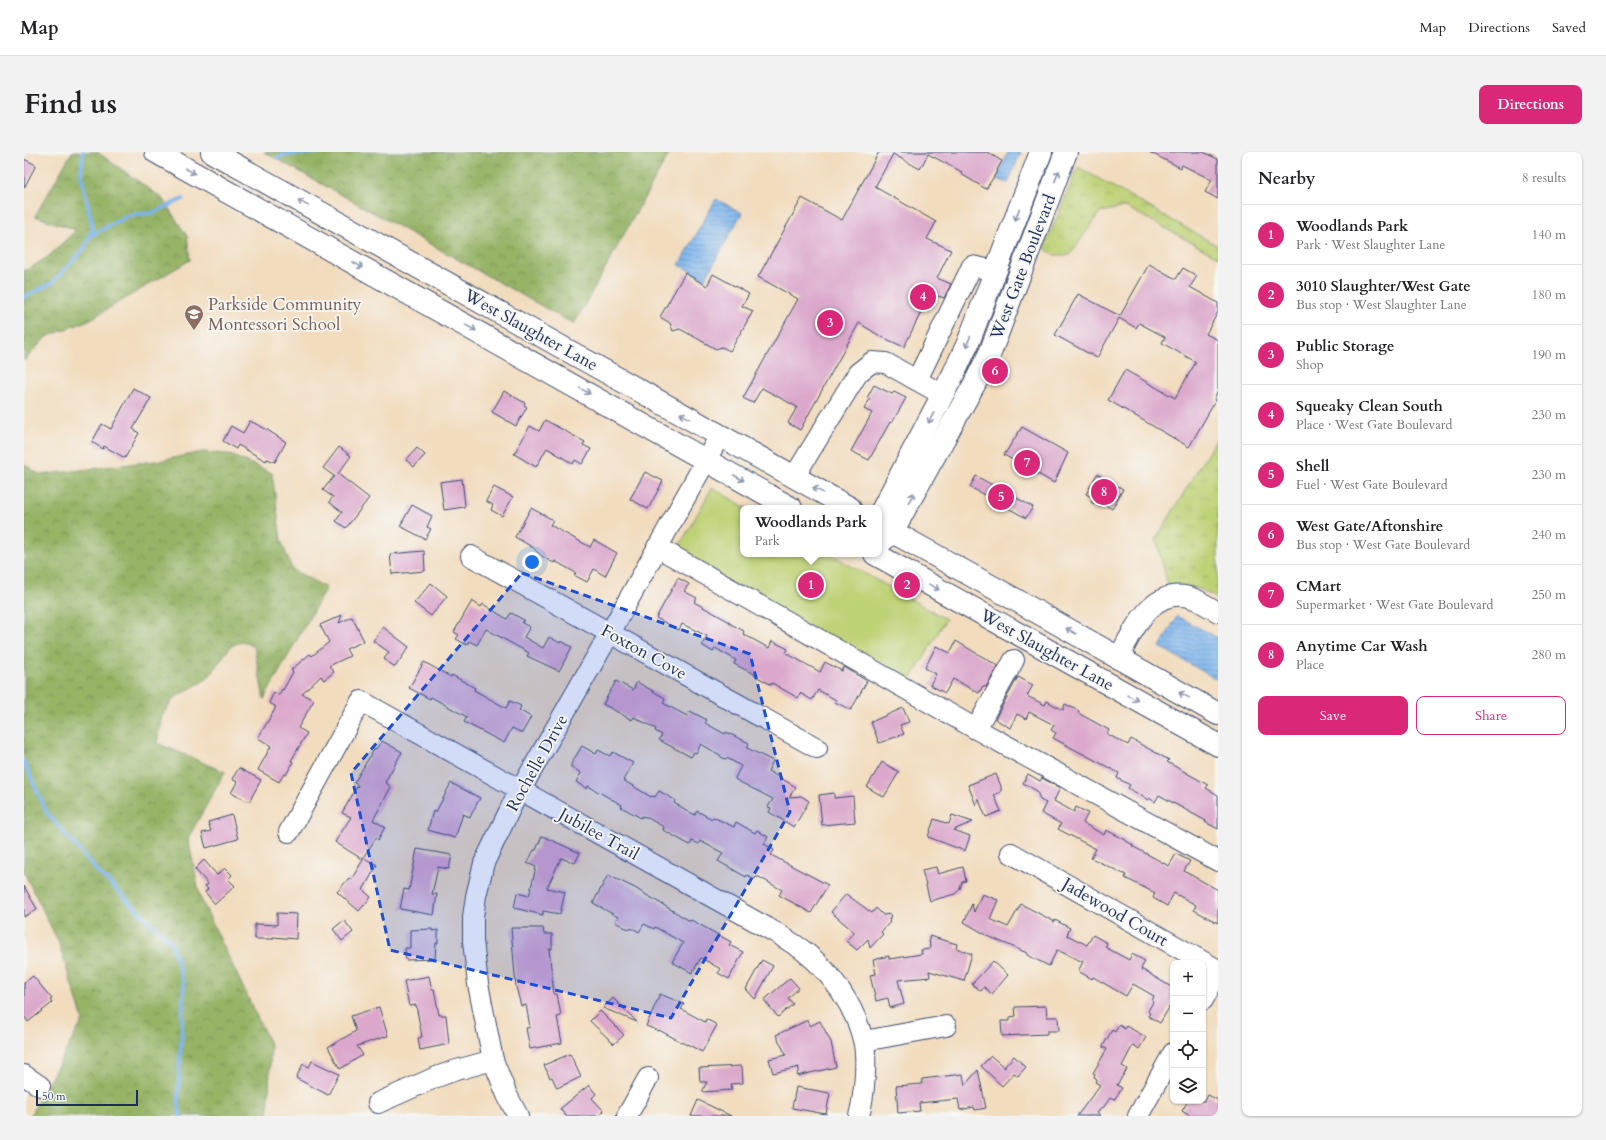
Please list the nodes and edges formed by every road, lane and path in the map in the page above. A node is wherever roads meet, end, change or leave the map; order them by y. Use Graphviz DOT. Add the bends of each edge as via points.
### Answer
graph roads {
  1 [pos="156,152"];
  2 [pos="212,152"];
  3 [pos="1041,152"];
  4 [pos="1066,152"];
  5 [pos="337,222"];
  6 [pos="324,246"];
  7 [pos="1005,248"];
  8 [pos="1027,255"];
  9 [pos="996,271"];
  10 [pos="917,380"];
  11 [pos="943,395"];
  12 [pos="720,435"];
  13 [pos="705,459"];
  14 [pos="794,477"];
  15 [pos="786,505"];
  16 [pos="845,505"];
  17 [pos="882,529"];
  18 [pos="657,547"];
  19 [pos="471,556"];
  20 [pos="880,557"];
  21 [pos="1218,612"];
  22 [pos="610,633"];
  23 [pos="1118,659"];
  24 [pos="1014,660"];
  25 [pos="1218,714"];
  26 [pos="976,729"];
  27 [pos="1218,745"];
  28 [pos="817,748"];
  29 [pos="521,791"];
  30 [pos="289,832"];
  31 [pos="1012,853"];
  32 [pos="1218,861"];
  33 [pos="1218,972"];
  34 [pos="1205,996"];
  35 [pos="946,1026"];
  36 [pos="864,1041"];
  37 [pos="1170,1058"];
  38 [pos="493,1060"];
  39 [pos="24,1075"];
  40 [pos="648,1078"];
  41 [pos="40,1086"];
  42 [pos="378,1103"];
  43 [pos="518,1116"];
  44 [pos="628,1116"];
  45 [pos="859,1116"];
  46 [pos="1138,1116"];
  1 -- 6 [label="main road, West Slaughter Lane, one-way"];
  5 -- 2 [label="main road, West Slaughter Lane, one-way"];
  3 -- 7 [label="main road, West Gate Boulevard, one-way"];
  8 -- 4 [label="main road, West Gate Boulevard, one-way"];
  5 -- 6 [label="main road"];
  12 -- 5 [label="main road, West Slaughter Lane, one-way"];
  6 -- 13 [label="main road, West Slaughter Lane, one-way"];
  7 -- 8 [label="main road"];
  7 -- 9 [label="main road, West Gate Boulevard"];
  17 -- 8 [label="main road, West Gate Boulevard, one-way" via="975,383 992,347"];
  9 -- 10 [label="street" via="972,266"];
  9 -- 11 [label="main road, West Gate Boulevard, one-way" via="968,343"];
  10 -- 11 [label="street"];
  10 -- 14 [label="street" via="886,363 872,362 858,373"];
  11 -- 17 [label="main road, West Gate Boulevard, one-way"];
  12 -- 13 [label="street, Rochelle Drive"];
  12 -- 14 [label="main road, West Slaughter Lane"];
  13 -- 15 [label="main road, West Slaughter Lane, one-way"];
  13 -- 18 [label="street, Rochelle Drive"];
  16 -- 14 [label="main road, West Slaughter Lane, one-way"];
  23 -- 17 [label="main road, West Slaughter Lane, one-way" via="1007,595"];
  18 -- 22 [label="street, Rochelle Drive"];
  18 -- 26 [label="street"];
  19 -- 22 [label="street, Foxton Cove"];
  20 -- 27 [label="main road, West Slaughter Lane, one-way"];
  21 -- 23 [label="street" via="1187,597 1169,597 1159,601 1144,613"];
  22 -- 28 [label="street, Foxton Cove"];
  22 -- 29 [label="street, Rochelle Drive"];
  25 -- 23 [label="main road, West Slaughter Lane, one-way"];
  24 -- 26 [label="street"];
  26 -- 32 [label="street"];
  29 -- 30 [label="street, Jubilee Trail" via="361,701"];
  29 -- 36 [label="street, Jubilee Trail" via="780,935 806,952 833,980 857,1021"];
  29 -- 38 [label="street, Rochelle Drive" via="484,863 473,917 478,984"];
  31 -- 33 [label="street, Jadewood Court"];
  33 -- 34 [label="street"];
  35 -- 36 [label="street"];
  36 -- 45 [label="street, Jubilee Trail" via="865,1069"];
  37 -- 46 [label="street"];
  38 -- 42 [label="street" via="434,1078"];
  38 -- 43 [label="street, Rochelle Drive"];
  39 -- 41 [label="street"];
  40 -- 44 [label="street"];
}
